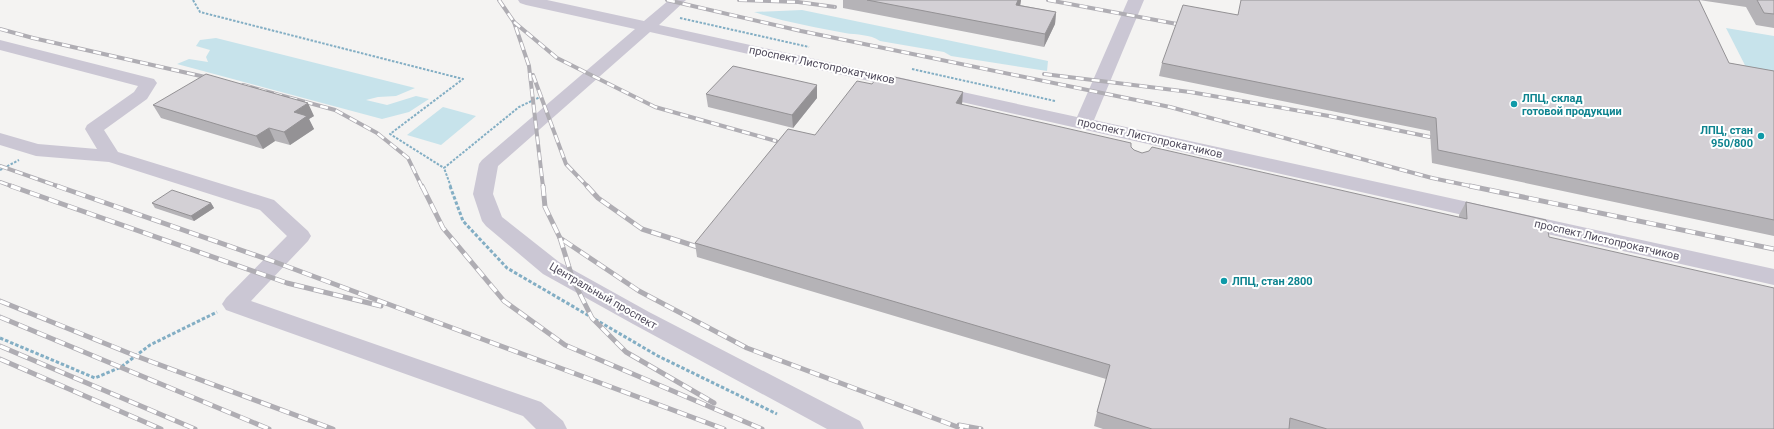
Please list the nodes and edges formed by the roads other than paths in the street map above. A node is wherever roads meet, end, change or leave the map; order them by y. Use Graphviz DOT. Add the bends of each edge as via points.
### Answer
graph roads {
  1 [pos="526,0"];
  2 [pos="678,0"];
  3 [pos="1136,0"];
  4 [pos="647,27"];
  5 [pos="0,45"];
  6 [pos="1084,123"];
  7 [pos="0,139"];
  8 [pos="111,156"];
  9 [pos="1774,277"];
  10 [pos="554,429"];
  11 [pos="851,429"];
  1 -- 4 [label="street, проспект Листопрокатчиков"];
  2 -- 4 [label="street, Центральный проспект"];
  3 -- 6 [label="street"];
  4 -- 6 [label="street, проспект Листопрокатчиков"];
  4 -- 11 [label="street, Центральный проспект" via="489,164 483,194 494,221 551,268"];
  5 -- 8 [label="street" via="148,84 141,95 94,129"];
  6 -- 9 [label="street, проспект Листопрокатчиков" via="1144,144"];
  7 -- 8 [label="street" via="36,150"];
  8 -- 10 [label="street" via="267,205 300,236 234,304 532,409"];
}
